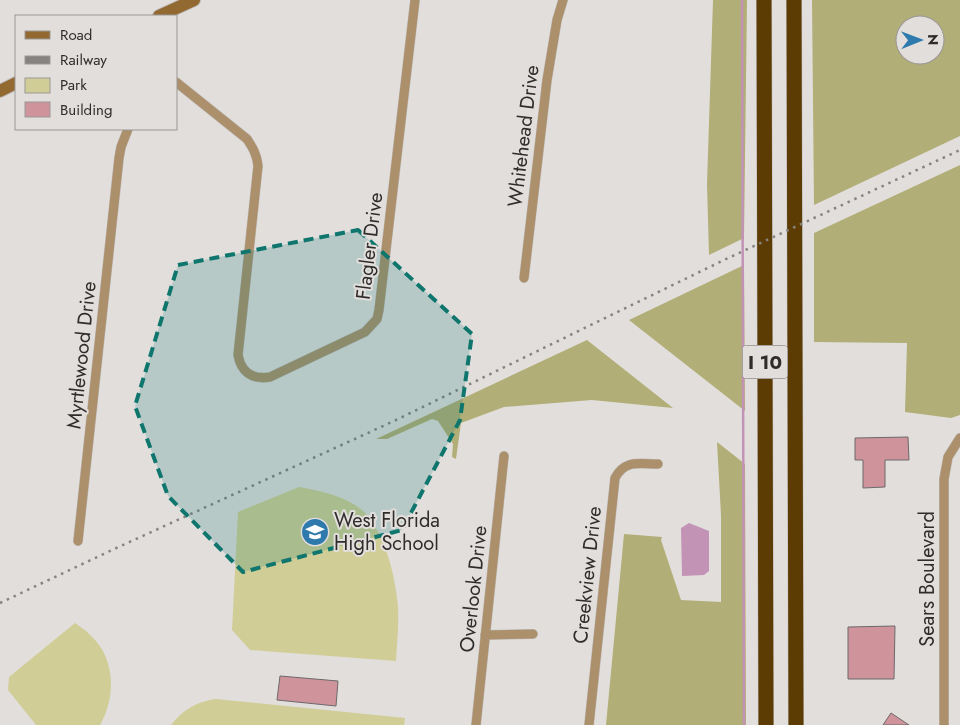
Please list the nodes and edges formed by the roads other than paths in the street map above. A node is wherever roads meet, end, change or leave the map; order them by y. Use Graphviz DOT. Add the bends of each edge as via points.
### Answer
graph roads {
  1 [pos="194,0"];
  2 [pos="415,0"];
  3 [pos="563,0"];
  4 [pos="764,0"];
  5 [pos="794,0"];
  6 [pos="162,15"];
  7 [pos="15,84"];
  8 [pos="178,84"];
  9 [pos="0,91"];
  10 [pos="128,130"];
  11 [pos="524,278"];
  12 [pos="960,438"];
  13 [pos="504,456"];
  14 [pos="658,464"];
  15 [pos="78,541"];
  16 [pos="533,634"];
  17 [pos="485,635"];
  18 [pos="476,725"];
  19 [pos="589,725"];
  20 [pos="766,725"];
  21 [pos="796,725"];
  22 [pos="944,725"];
  1 -- 6 [label="main road"];
  2 -- 8 [label="street, Flagler Drive" via="377,318 365,332 270,377 262,379 248,374 238,355 257,157 247,139"];
  3 -- 11 [label="street, Whitehead Drive" via="546,88"];
  4 -- 20 [label="highway, I 10"];
  5 -- 21 [label="highway, I 10"];
  7 -- 9 [label="main road"];
  10 -- 15 [label="street, Myrtlewood Drive" via="121,146"];
  12 -- 22 [label="street, Sears Boulevard" via="948,457 944,479"];
  13 -- 17 [label="street, Overlook Drive"];
  14 -- 19 [label="street, Creekview Drive" via="629,464 619,470 615,478"];
  16 -- 17 [label="street"];
  17 -- 18 [label="street, Overlook Drive"];
}
